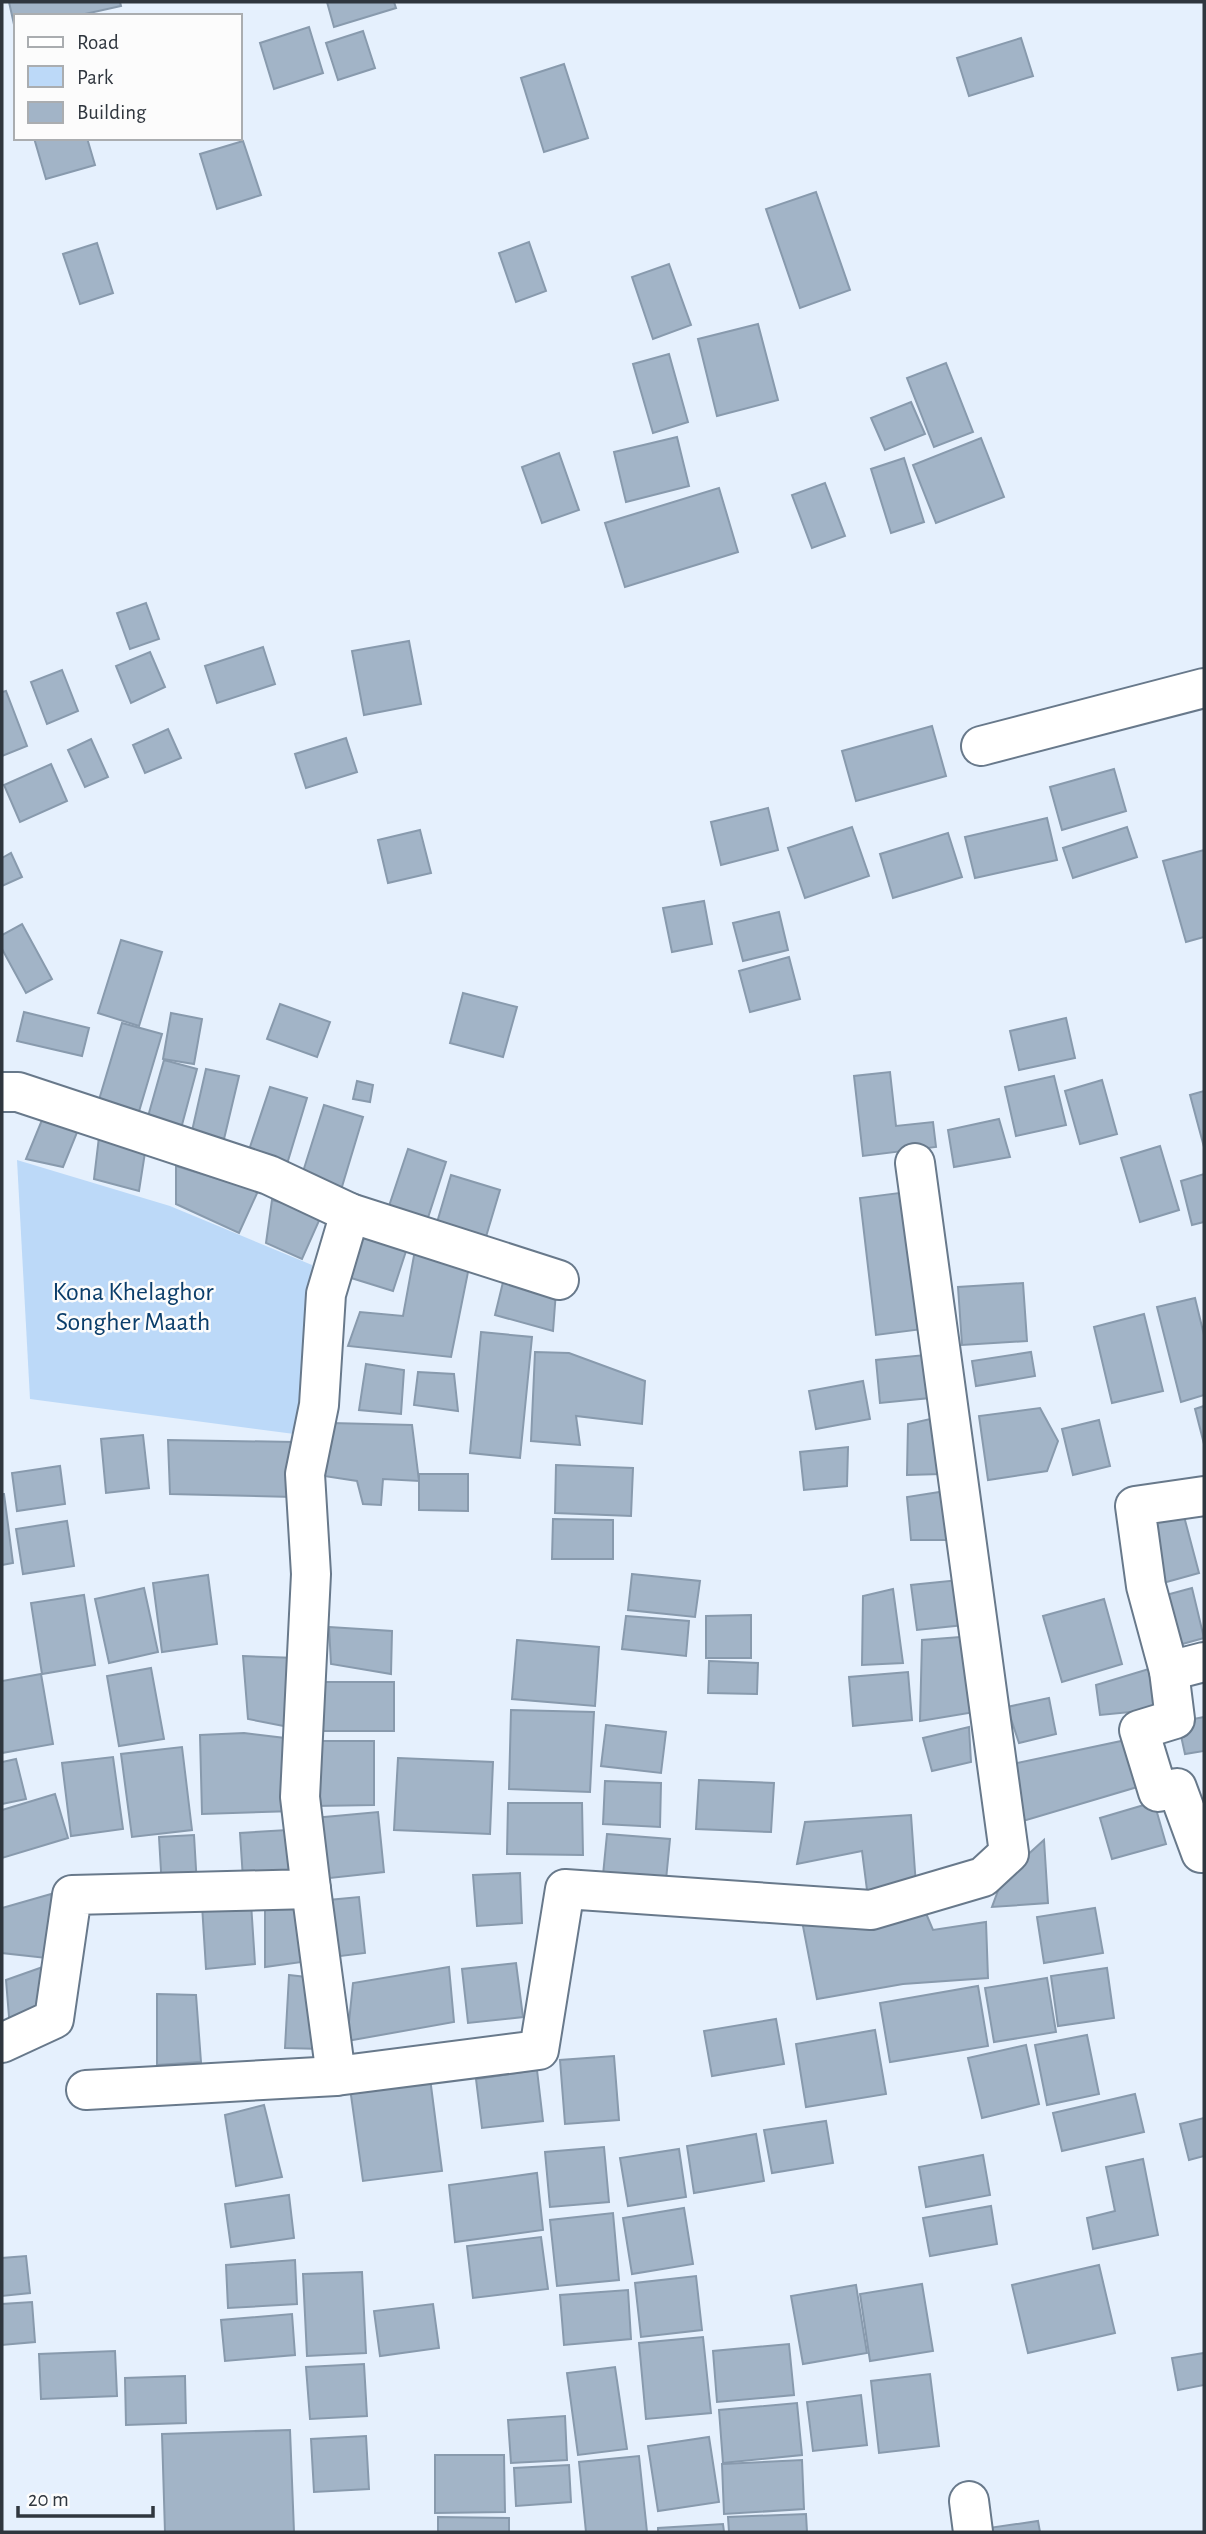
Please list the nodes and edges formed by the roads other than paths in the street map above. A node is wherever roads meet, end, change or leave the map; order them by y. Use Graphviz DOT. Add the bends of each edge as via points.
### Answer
graph roads {
  1 [pos="1204,688"];
  2 [pos="981,746"];
  3 [pos="2,1092"];
  4 [pos="915,1163"];
  5 [pos="350,1213"];
  6 [pos="559,1280"];
  7 [pos="1204,1496"];
  8 [pos="1186,1667"];
  9 [pos="1204,1853"];
  10 [pos="311,1889"];
  11 [pos="2,2042"];
  12 [pos="336,2076"];
  13 [pos="86,2090"];
  1 -- 2 [label="street"];
  3 -- 5 [label="street" via="18,1092 270,1175"];
  4 -- 12 [label="street" via="1009,1853 983,1877 871,1910 565,1889 539,2050"];
  5 -- 6 [label="street"];
  5 -- 10 [label="street" via="326,1294 319,1405 305,1474 311,1574 300,1797"];
  7 -- 8 [label="street" via="1135,1506 1146,1586"];
  8 -- 9 [label="street" via="1175,1720 1139,1730 1158,1792 1177,1788"];
  10 -- 11 [label="street" via="72,1895 54,2019"];
  10 -- 12 [label="street"];
  12 -- 13 [label="street"];
}
